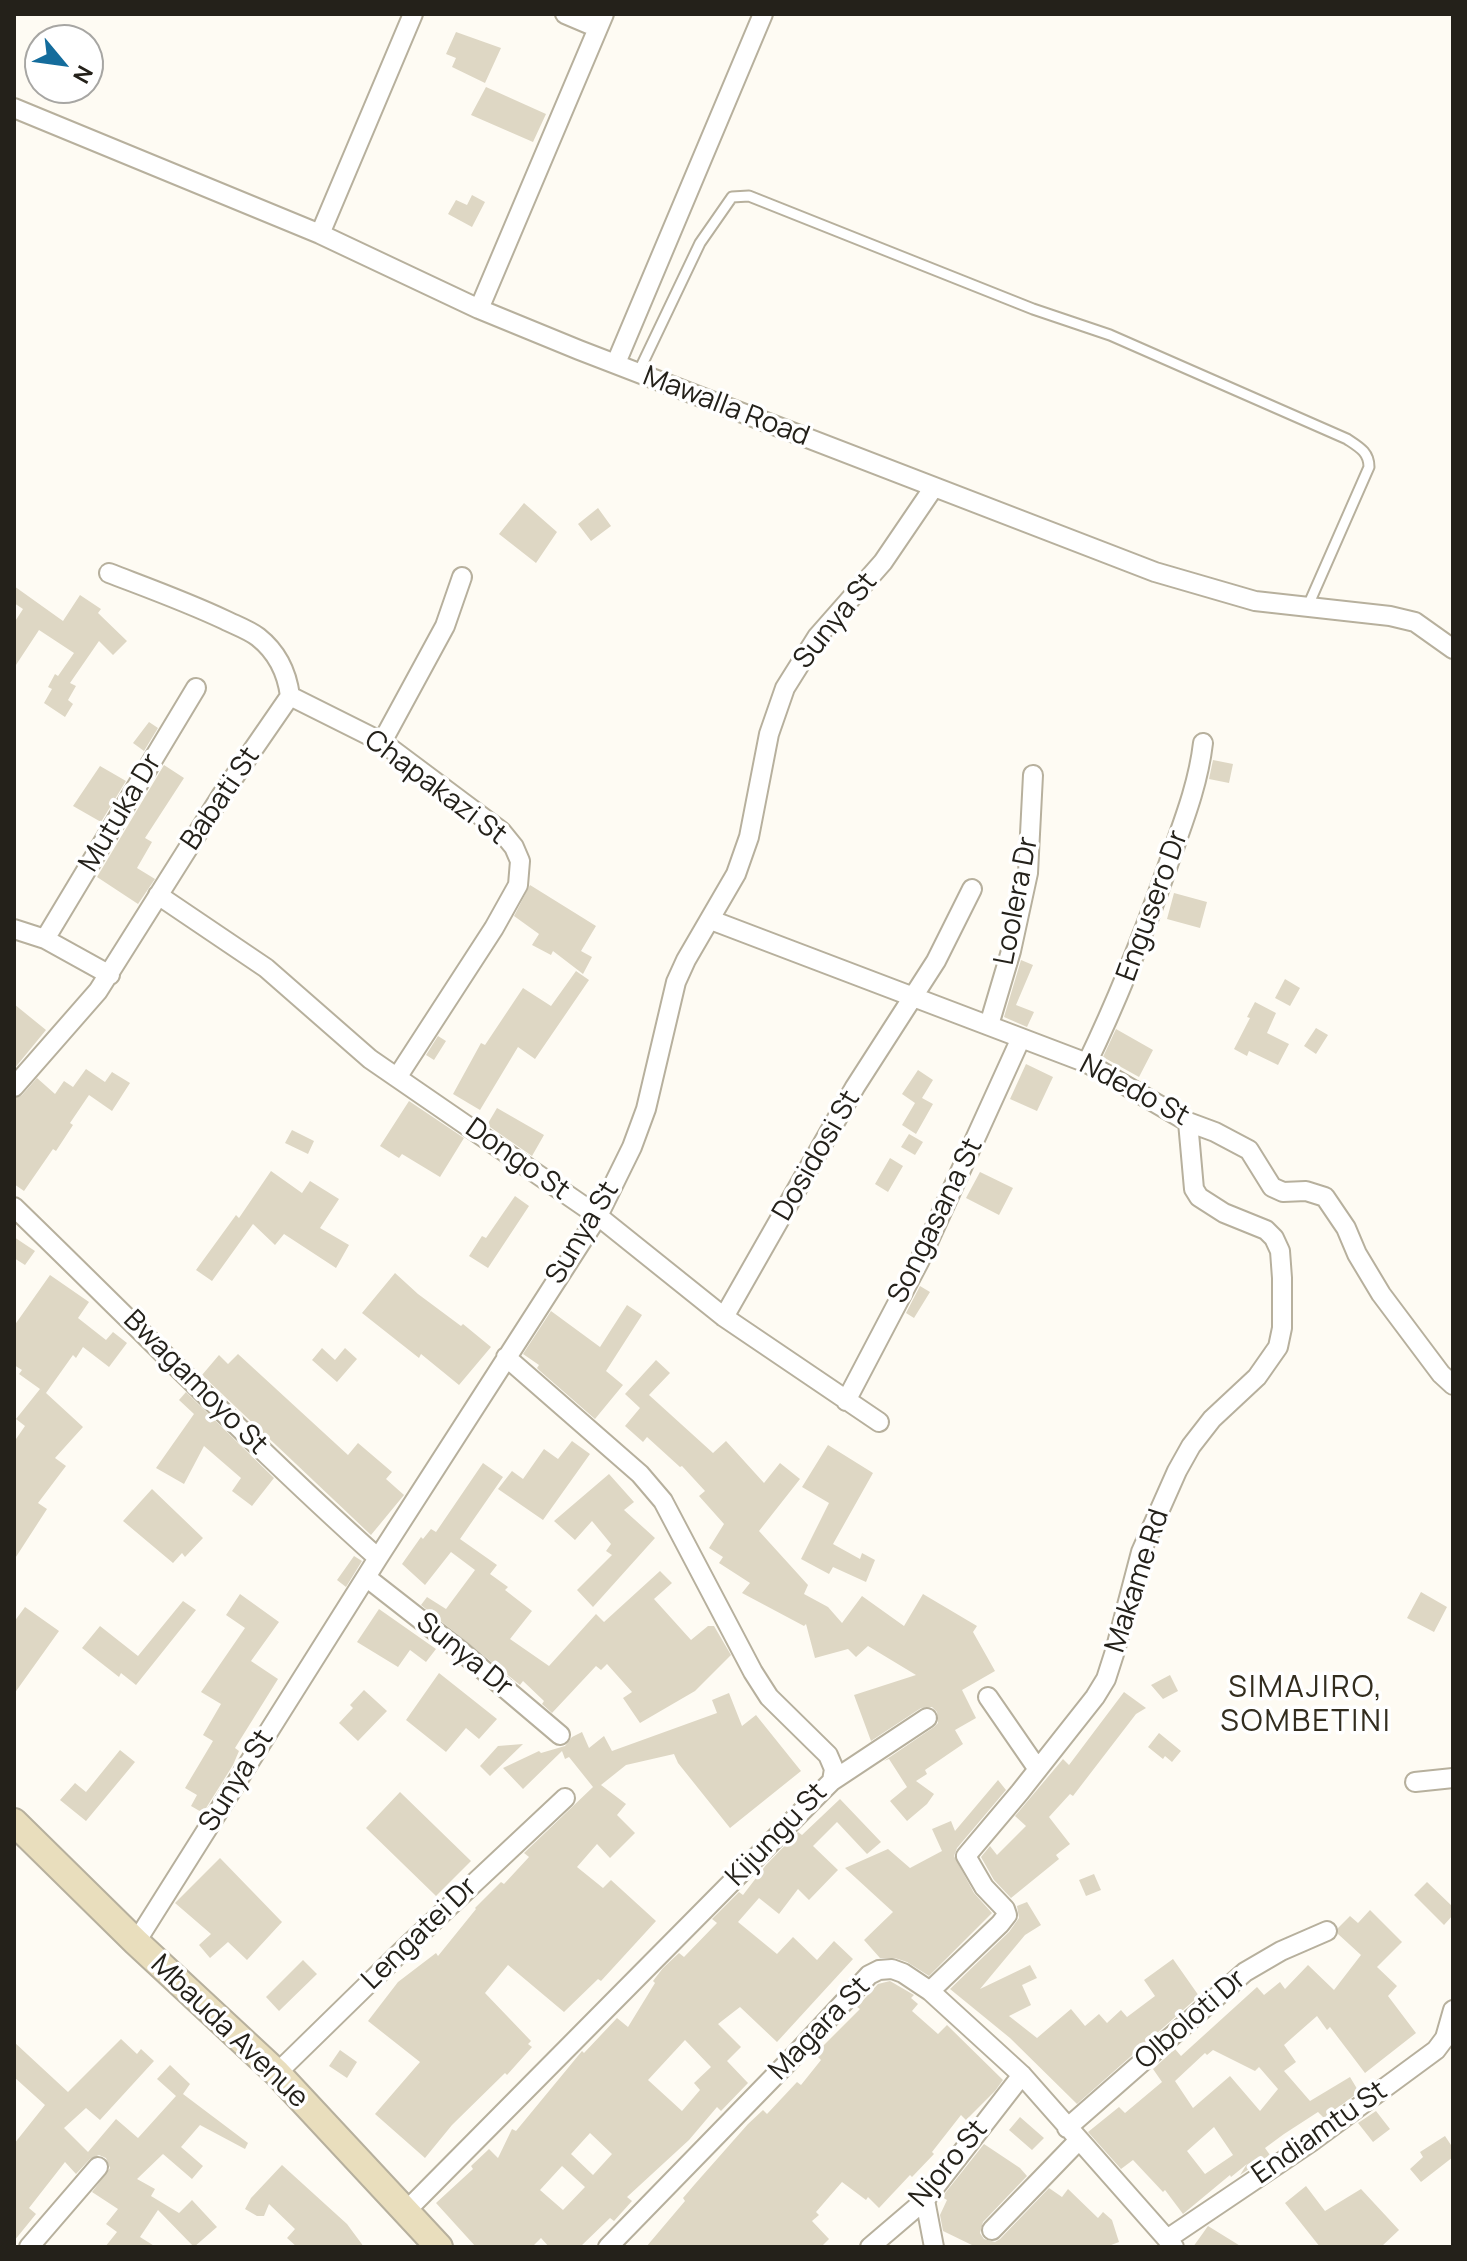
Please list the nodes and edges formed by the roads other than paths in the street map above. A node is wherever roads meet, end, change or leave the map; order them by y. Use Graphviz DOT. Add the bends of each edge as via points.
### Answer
graph roads {
  1 [pos="413,14"];
  2 [pos="565,14"];
  3 [pos="763,14"];
  4 [pos="601,21"];
  5 [pos="14,108"];
  6 [pos="320,234"];
  7 [pos="479,309"];
  8 [pos="616,363"];
  9 [pos="638,373"];
  10 [pos="934,487"];
  11 [pos="109,573"];
  12 [pos="462,577"];
  13 [pos="1307,609"];
  14 [pos="1453,649"];
  15 [pos="196,688"];
  16 [pos="290,696"];
  17 [pos="382,742"];
  18 [pos="1203,743"];
  19 [pos="1033,775"];
  20 [pos="972,889"];
  21 [pos="158,895"];
  22 [pos="711,920"];
  23 [pos="14,929"];
  24 [pos="45,939"];
  25 [pos="110,975"];
  26 [pos="913,998"];
  27 [pos="989,1025"];
  28 [pos="1021,1038"];
  29 [pos="1087,1063"];
  30 [pos="398,1076"];
  31 [pos="14,1087"];
  32 [pos="1188,1122"];
  33 [pos="14,1207"];
  34 [pos="598,1216"];
  35 [pos="724,1317"];
  36 [pos="506,1357"];
  37 [pos="1453,1385"];
  38 [pos="846,1401"];
  39 [pos="879,1422"];
  40 [pos="378,1558"];
  41 [pos="366,1577"];
  42 [pos="988,1697"];
  43 [pos="927,1718"];
  44 [pos="560,1735"];
  45 [pos="1037,1768"];
  46 [pos="1453,1778"];
  47 [pos="832,1781"];
  48 [pos="1415,1782"];
  49 [pos="565,1798"];
  50 [pos="14,1822"];
  51 [pos="1327,1931"];
  52 [pos="136,1942"];
  53 [pos="930,1991"];
  54 [pos="1453,2010"];
  55 [pos="277,2073"];
  56 [pos="1022,2075"];
  57 [pos="1073,2134"];
  58 [pos="98,2167"];
  59 [pos="925,2200"];
  60 [pos="407,2210"];
  61 [pos="992,2230"];
  62 [pos="1170,2243"];
  63 [pos="29,2247"];
  64 [pos="439,2247"];
  65 [pos="608,2247"];
  66 [pos="870,2247"];
  67 [pos="934,2247"];
  1 -- 6 [label="street"];
  2 -- 4 [label="street"];
  3 -- 8 [label="street"];
  4 -- 7 [label="street"];
  5 -- 6 [label="street, Mawalla Road"];
  6 -- 7 [label="street, Mawalla Road"];
  7 -- 8 [label="street, Mawalla Road"];
  8 -- 9 [label="street, Mawalla Road"];
  9 -- 10 [label="street, Mawalla Road"];
  9 -- 13 [label="lane" via="700,243 732,197 749,196 1110,335 1364,451 1369,467"];
  10 -- 13 [label="street, Mawalla Road" via="1155,572 1255,601"];
  10 -- 22 [label="street, Sunya St" via="883,562 817,637 785,688 769,734 749,837"];
  11 -- 16 [label="street" via="192,604 256,636 282,667"];
  12 -- 17 [label="street" via="445,626"];
  13 -- 14 [label="street, Mawalla Road" via="1415,622"];
  15 -- 24 [label="street, Mutuka Dr"];
  16 -- 17 [label="street, Chapakazi St"];
  16 -- 21 [label="street, Babati St"];
  17 -- 30 [label="street, Chapakazi St" via="501,831 520,861 518,885 494,928"];
  18 -- 29 [label="street, Engusero Dr" via="1194,792 1145,929"];
  19 -- 27 [label="street, Loolera Dr" via="1028,873"];
  20 -- 26 [label="street, Dosidosi St"];
  21 -- 25 [label="street, Babati St"];
  21 -- 30 [label="street, Dongo St" via="266,968 362,1053"];
  22 -- 26 [label="street, Ndedo St"];
  22 -- 34 [label="street, Sunya St" via="676,982 646,1109"];
  23 -- 24 [label="street"];
  24 -- 25 [label="street"];
  25 -- 31 [label="street, Babati St"];
  26 -- 27 [label="street, Ndedo St"];
  26 -- 35 [label="street, Dosidosi St"];
  27 -- 28 [label="street, Ndedo St"];
  28 -- 29 [label="street, Ndedo St"];
  28 -- 38 [label="street, Songasana St" via="920,1260"];
  29 -- 32 [label="street, Ndedo St"];
  30 -- 34 [label="street, Dongo St"];
  32 -- 37 [label="street, Ndedo St" via="1249,1150 1272,1187 1314,1193 1332,1203 1381,1294"];
  32 -- 45 [label="street, Makame Rd" via="1199,1197 1266,1230 1280,1251 1278,1347 1257,1377 1191,1446 1146,1539 1106,1679"];
  33 -- 40 [label="street, Bwagamoyo St"];
  34 -- 35 [label="street, Dongo St"];
  34 -- 36 [label="street, Sunya St"];
  35 -- 38 [label="street, Dongo St"];
  36 -- 40 [label="street, Sunya St"];
  36 -- 47 [label="street, Kijungu St" via="640,1474 663,1501 753,1672 769,1697 828,1755"];
  38 -- 39 [label="street, Dongo St"];
  40 -- 41 [label="street, Sunya St"];
  41 -- 44 [label="street, Sunya Dr"];
  41 -- 52 [label="street, Sunya St"];
  42 -- 45 [label="street"];
  43 -- 47 [label="street"];
  45 -- 53 [label="street" via="966,1856 1005,1909 1005,1920"];
  46 -- 48 [label="street"];
  47 -- 60 [label="street, Kijungu St"];
  49 -- 55 [label="street, Lengatei Dr"];
  50 -- 52 [label="street, Mbauda Avenue"];
  51 -- 57 [label="street, Olboloti Dr" via="1245,1972"];
  52 -- 55 [label="street, Mbauda Avenue"];
  53 -- 56 [label="street, Magara St"];
  53 -- 65 [label="street, Magara St" via="892,1969 869,1975"];
  54 -- 62 [label="street, Endiamtu St" via="1436,2050"];
  55 -- 60 [label="street, Mbauda Avenue"];
  56 -- 57 [label="street, Magara St"];
  56 -- 59 [label="street, Njoro St"];
  57 -- 61 [label="street, Olboloti Dr"];
  57 -- 62 [label="street, Magara St"];
  58 -- 63 [label="street"];
  59 -- 66 [label="street, Njoro St"];
  59 -- 67 [label="street"];
  60 -- 64 [label="street, Mbauda Avenue"];
}
